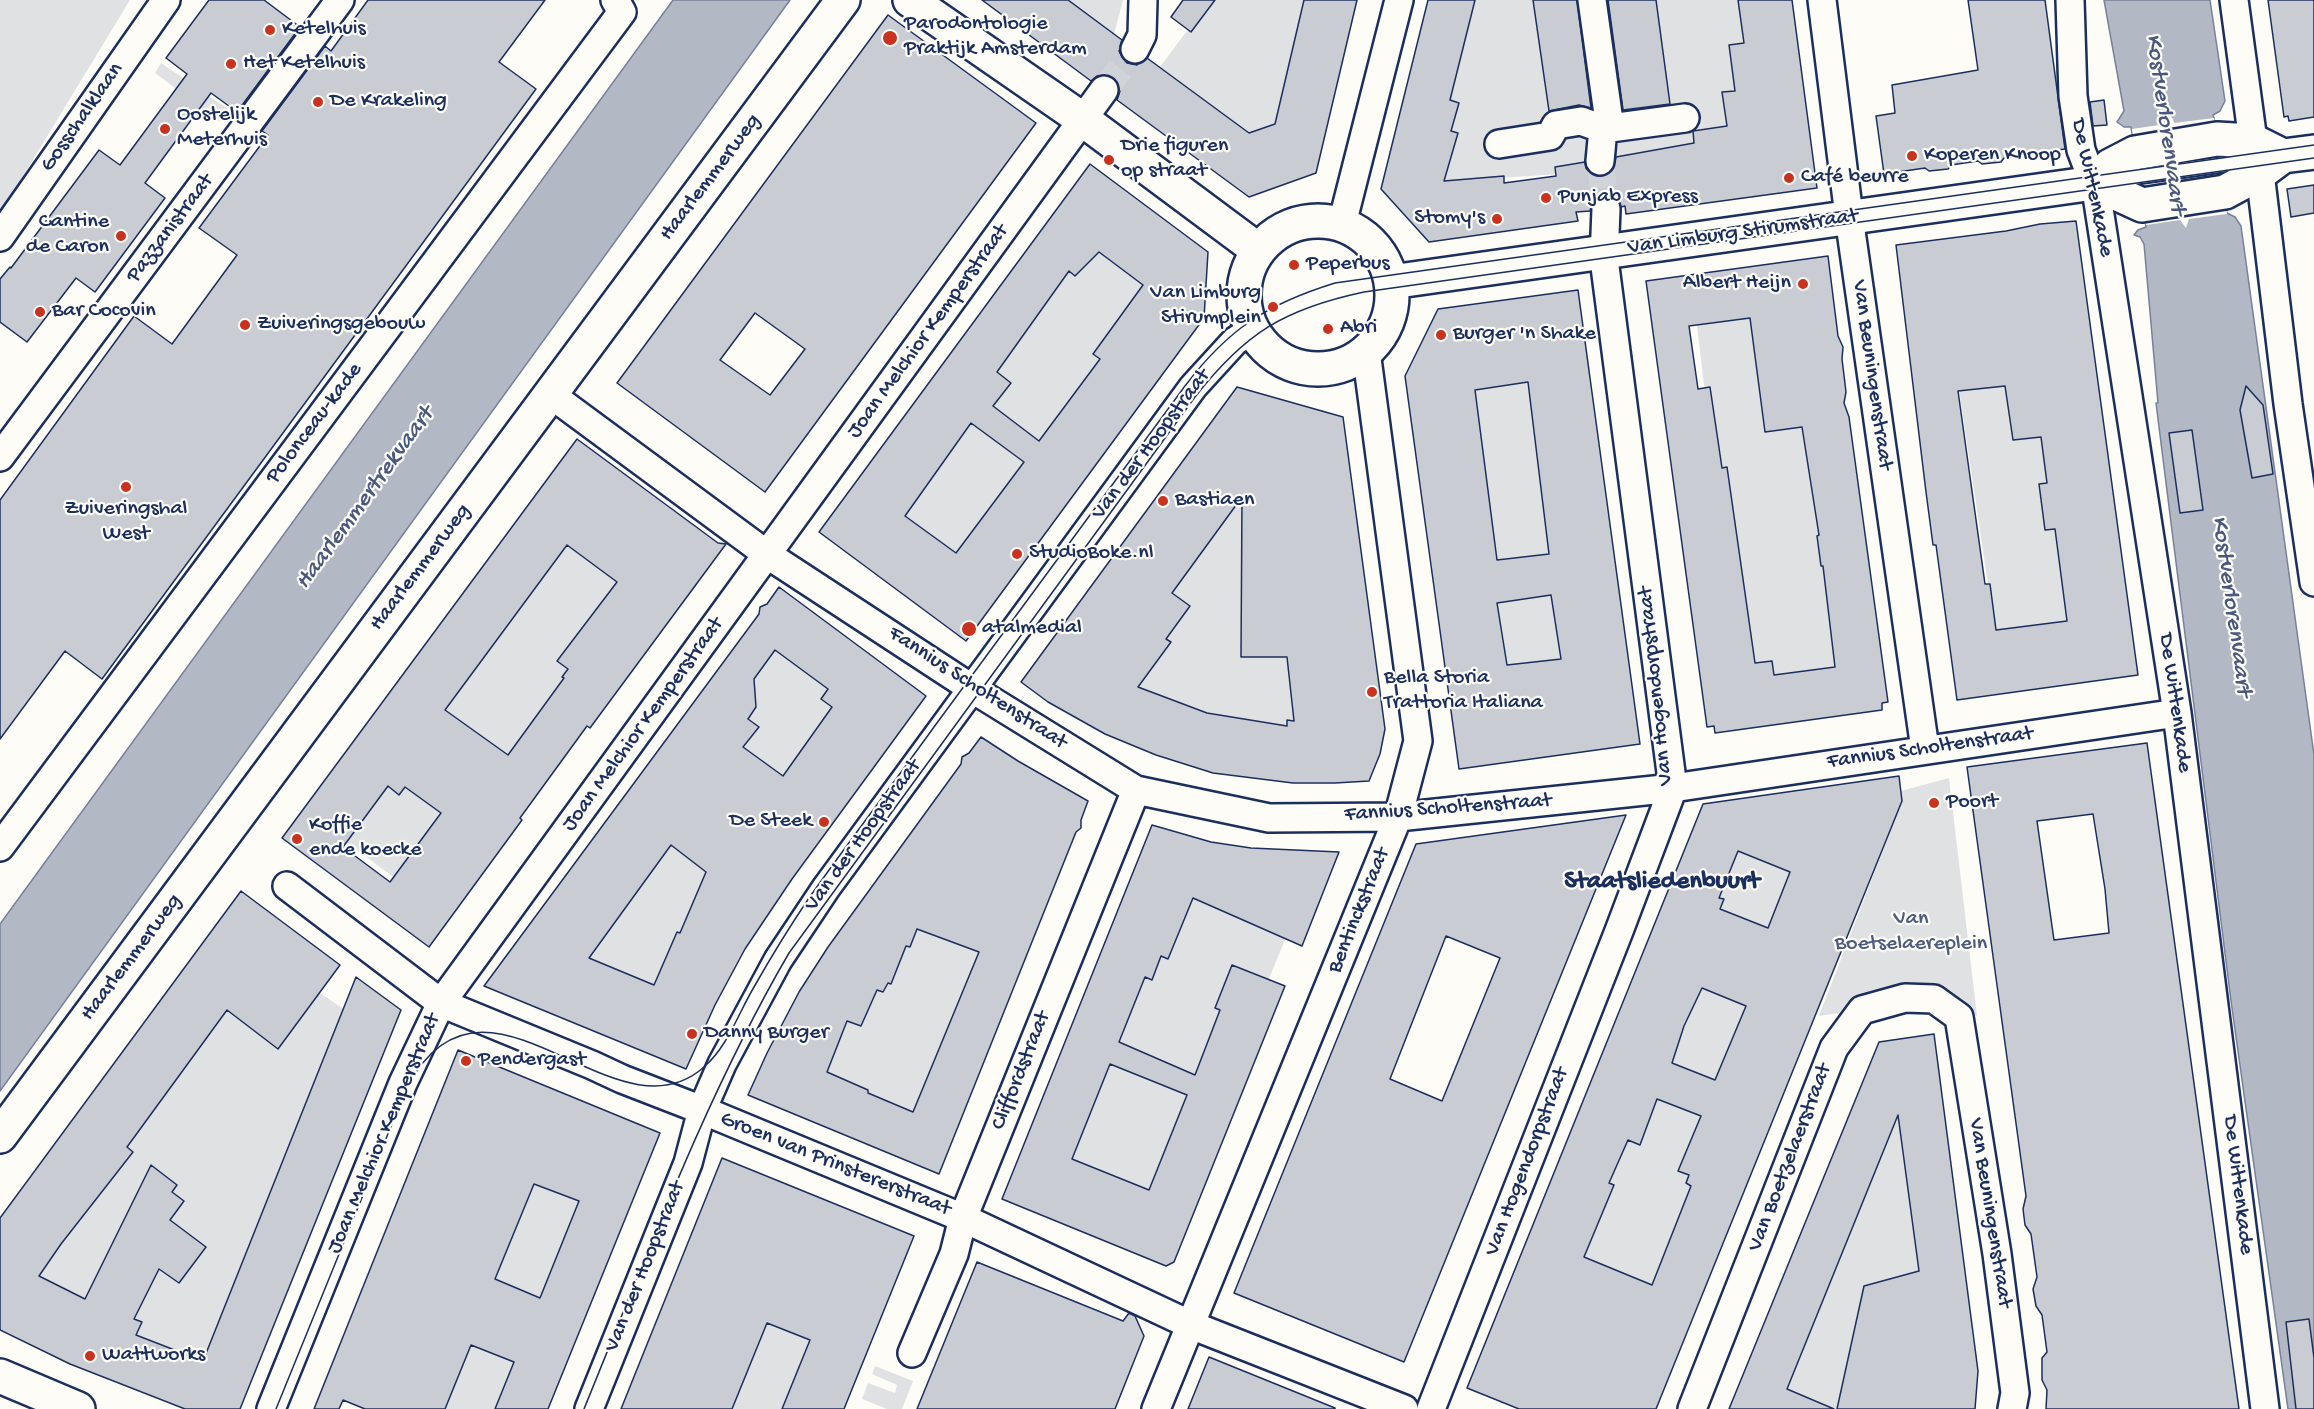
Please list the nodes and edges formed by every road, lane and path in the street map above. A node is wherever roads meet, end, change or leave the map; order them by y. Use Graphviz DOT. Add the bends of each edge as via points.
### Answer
graph roads {
  1 [pos="166,0"];
  2 [pos="340,0"];
  3 [pos="615,0"];
  4 [pos="843,0"];
  5 [pos="910,0"];
  6 [pos="1143,0"];
  7 [pos="1399,0"];
  8 [pos="1592,0"];
  9 [pos="1822,0"];
  10 [pos="2070,0"];
  11 [pos="2234,0"];
  12 [pos="1135,49"];
  13 [pos="1104,90"];
  14 [pos="1685,118"];
  15 [pos="1082,119"];
  16 [pos="1603,129"];
  17 [pos="1499,144"];
  18 [pos="2273,156"];
  19 [pos="1600,161"];
  20 [pos="2220,165"];
  21 [pos="2139,178"];
  22 [pos="2094,183"];
  23 [pos="1606,208"];
  24 [pos="1849,218"];
  25 [pos="1342,224"];
  26 [pos="0,237"];
  27 [pos="1258,250"];
  28 [pos="1604,252"];
  29 [pos="1391,282"];
  30 [pos="1252,330"];
  31 [pos="1366,351"];
  32 [pos="550,394"];
  33 [pos="0,457"];
  34 [pos="768,555"];
  35 [pos="2314,582"];
  36 [pos="972,688"];
  37 [pos="2177,713"];
  38 [pos="1925,749"];
  39 [pos="1672,788"];
  40 [pos="1136,790"];
  41 [pos="1398,817"];
  42 [pos="0,847"];
  43 [pos="287,886"];
  44 [pos="441,1003"];
  45 [pos="1959,1017"];
  46 [pos="702,1110"];
  47 [pos="0,1136"];
  48 [pos="963,1218"];
  49 [pos="1191,1325"];
  50 [pos="912,1353"];
  51 [pos="0,1376"];
  52 [pos="78,1409"];
  53 [pos="271,1409"];
  54 [pos="589,1409"];
  55 [pos="1156,1409"];
  56 [pos="1404,1409"];
  57 [pos="1431,1409"];
  58 [pos="1692,1409"];
  59 [pos="2012,1409"];
  60 [pos="2265,1409"];
  1 -- 26 [label="street, Gosschalklaan"];
  2 -- 33 [label="street, Pazzanistraat"];
  3 -- 42 [label="street, Polonceau-kade" via="622,12"];
  4 -- 32 [label="street, Haarlemmerweg"];
  5 -- 15 [label="street"];
  6 -- 12 [label="street" via="1142,35"];
  7 -- 25 [label="street"];
  8 -- 16 [label="street" via="1608,114"];
  9 -- 24 [label="street, Van Beuningenstraat"];
  10 -- 22 [label="street, De Wittenkade" via="2073,96 2081,150"];
  11 -- 18 [label="street"];
  13 -- 15 [label="street, Joan Melchior Kemperstraat"];
  14 -- 16 [label="street"];
  15 -- 27 [label="street"];
  15 -- 34 [label="street, Joan Melchior Kemperstraat"];
  16 -- 17 [label="street" via="1581,121 1556,125 1550,136"];
  16 -- 19 [label="street"];
  18 -- 20 [label="street"];
  18 -- 20 [label="street"];
  18 -- 35 [label="street" via="2288,404"];
  20 -- 21 [label="street"];
  20 -- 21 [label="street"];
  21 -- 22 [label="street"];
  21 -- 22 [label="street" via="2110,166"];
  22 -- 24 [label="street, Van Limburg Stirumstraat"];
  22 -- 37 [label="street, De Wittenkade"];
  23 -- 28 [label="street, Van Hogendorpstraat"];
  24 -- 28 [label="street, Van Limburg Stirumstraat"];
  24 -- 38 [label="street, Van Beuningenstraat"];
  25 -- 27 [label="street" via="1319,220 1296,224 1275,234"];
  25 -- 29 [label="street" via="1372,243"];
  27 -- 30 [label="street" via="1247,269 1243,291"];
  28 -- 29 [label="street, Van Limburg Stirumstraat"];
  28 -- 39 [label="street, Van Hogendorpstraat"];
  29 -- 31 [label="street" via="1388,319 1380,336"];
  30 -- 31 [label="street" via="1269,351 1292,365 1318,369 1344,365"];
  30 -- 36 [label="street, Van der Hoopstraat" via="1235,341 1193,387"];
  31 -- 41 [label="street, Bentinckstraat" via="1419,741"];
  32 -- 34 [label="street, Fannius Scholtenstraat"];
  32 -- 47 [label="street, Haarlemmerweg"];
  34 -- 36 [label="street, Fannius Scholtenstraat"];
  34 -- 44 [label="street, Joan Melchior Kemperstraat"];
  36 -- 40 [label="street, Fannius Scholtenstraat"];
  36 -- 46 [label="street, Van der Hoopstraat" via="783,951 722,1064"];
  37 -- 38 [label="street, Fannius Scholtenstraat"];
  37 -- 60 [label="street, De Wittenkade"];
  38 -- 39 [label="street, Fannius Scholtenstraat"];
  39 -- 41 [label="street, Fannius Scholtenstraat"];
  39 -- 57 [label="street, Van Hogendorpstraat"];
  40 -- 41 [label="street, Fannius Scholtenstraat" via="1269,818"];
  40 -- 48 [label="street, Cliffordstraat"];
  41 -- 49 [label="street, Bentinckstraat"];
  43 -- 44 [label="street, Groen van Prinstererstraat"];
  44 -- 46 [label="street, Groen van Prinstererstraat"];
  44 -- 53 [label="street, Joan Melchior Kemperstraat" via="403,1083"];
  45 -- 58 [label="street, Van Boetzelaerstraat" via="1934,999 1905,998 1862,1010 1834,1048"];
  45 -- 59 [label="street, Van Beuningenstraat" via="1997,1254 2015,1393"];
  46 -- 48 [label="street, Groen van Prinstererstraat"];
  46 -- 54 [label="street, Van der Hoopstraat" via="688,1163"];
  48 -- 49 [label="street, Groen van Prinstererstraat"];
  48 -- 50 [label="street, Cliffordstraat" via="954,1254"];
  49 -- 55 [label="street, Bentinckstraat"];
  49 -- 56 [label="street, Groen van Prinstererstraat"];
  51 -- 52 [label="street"];
}
